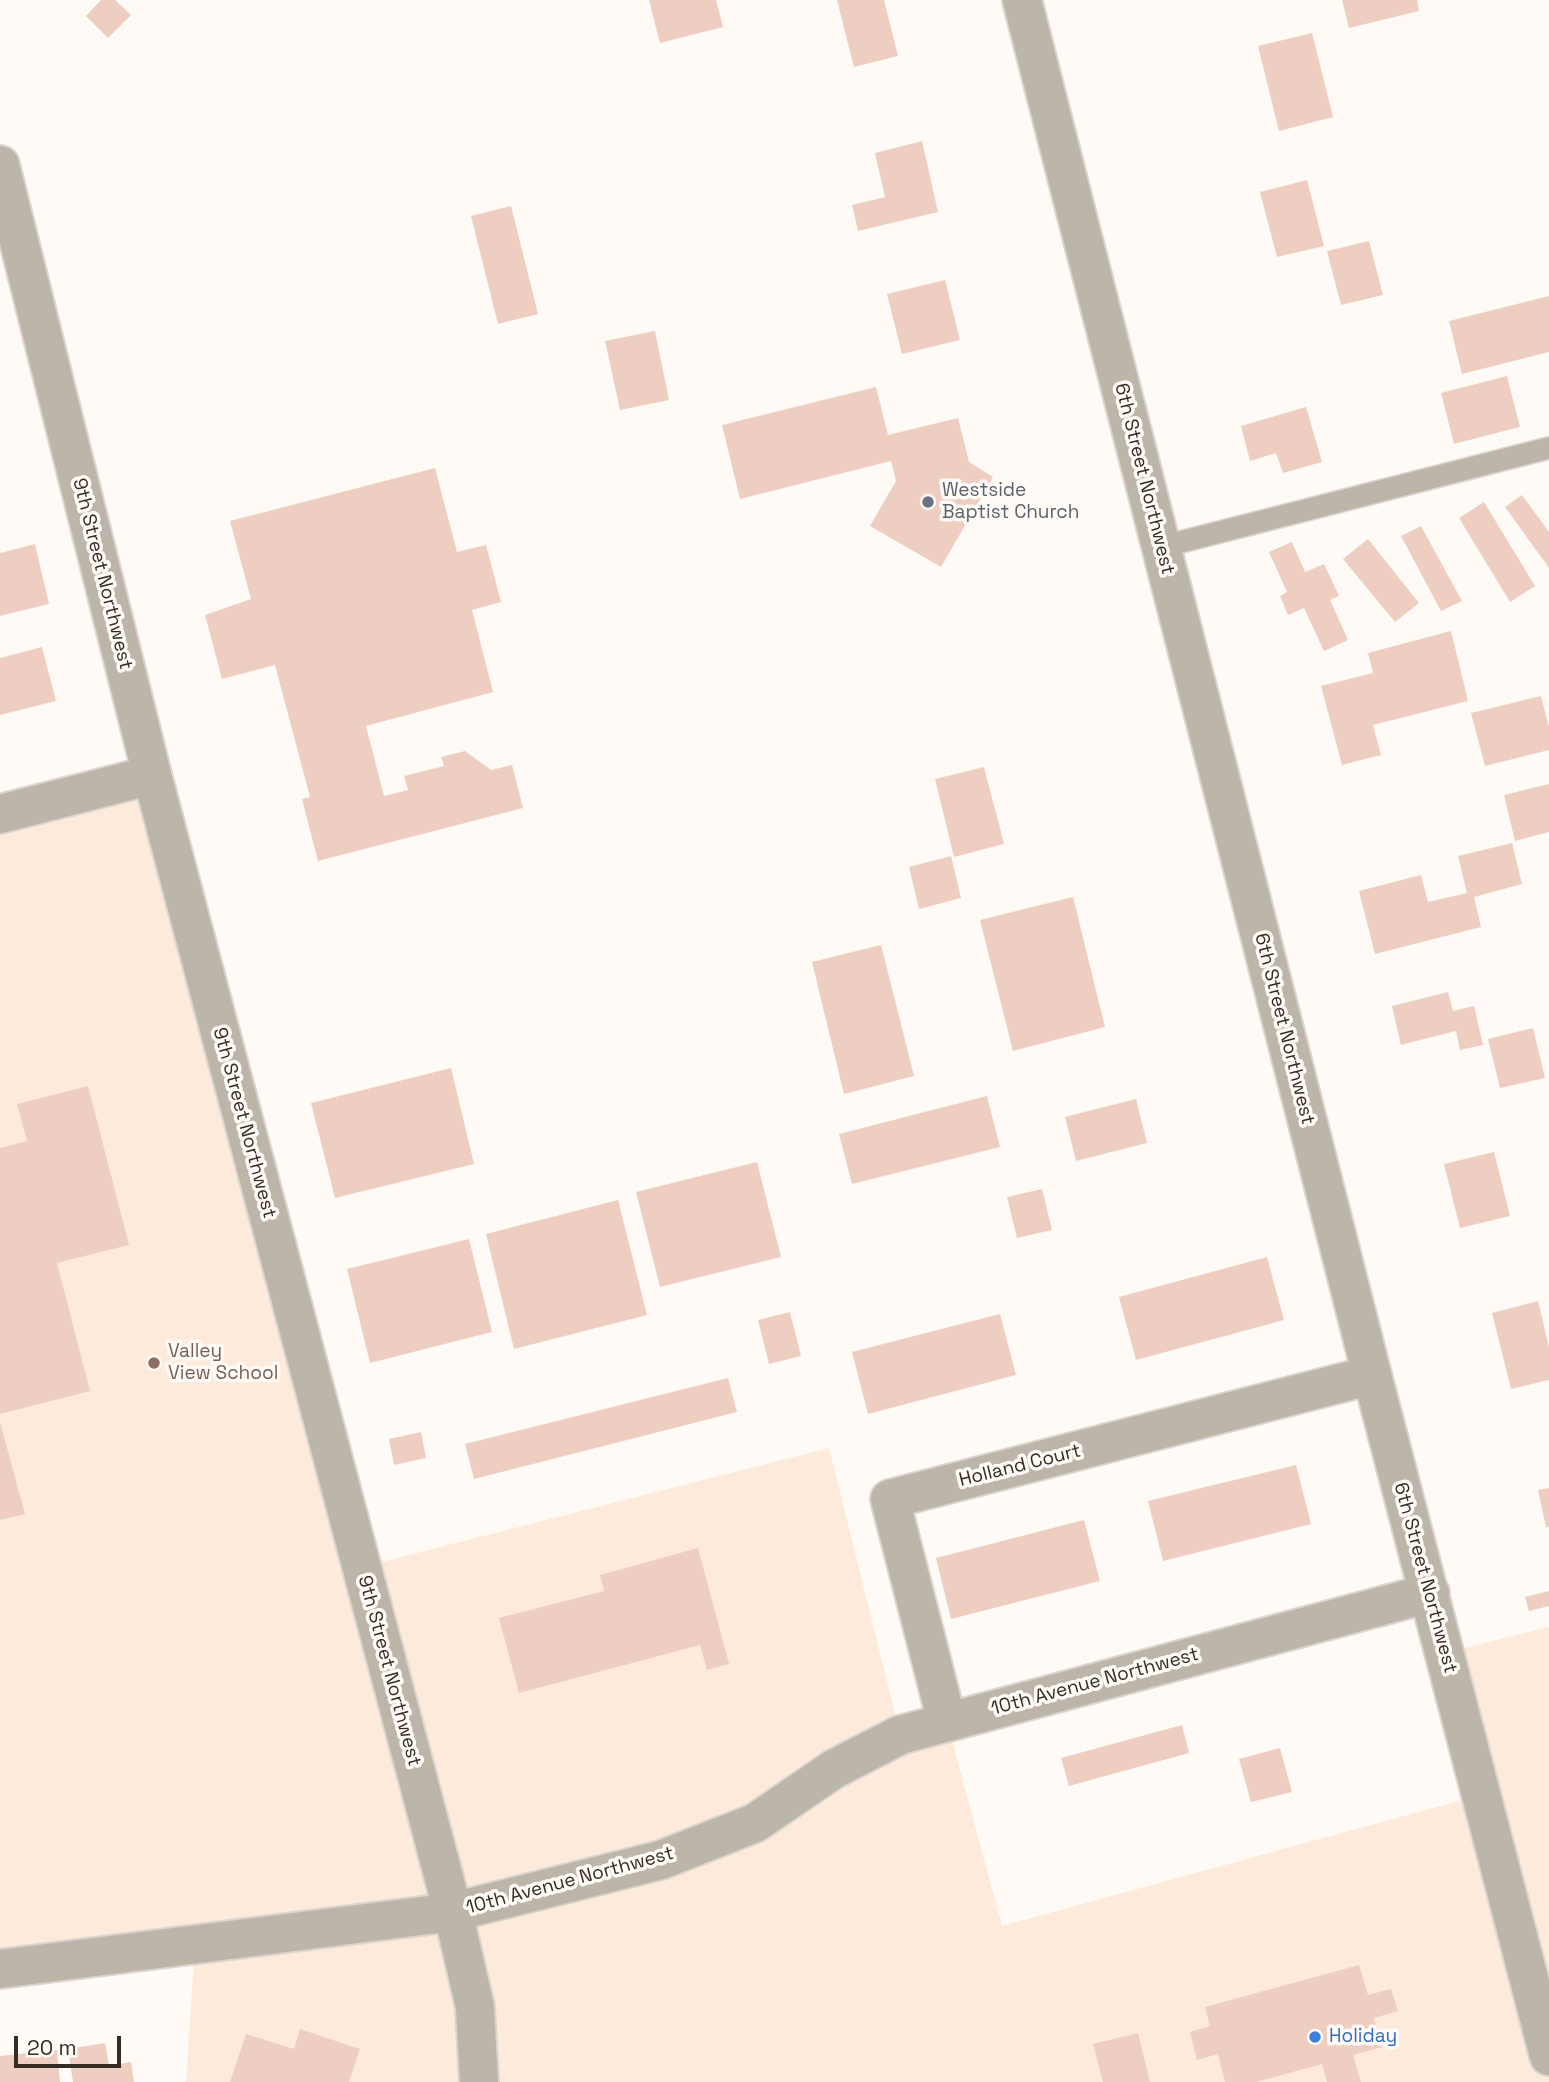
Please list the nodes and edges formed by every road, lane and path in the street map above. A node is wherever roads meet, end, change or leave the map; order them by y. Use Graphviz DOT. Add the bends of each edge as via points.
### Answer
graph roads {
  1 [pos="1023,0"];
  2 [pos="0,165"];
  3 [pos="7,219"];
  4 [pos="1549,447"];
  5 [pos="1161,547"];
  6 [pos="152,775"];
  7 [pos="0,814"];
  8 [pos="1372,1375"];
  9 [pos="1430,1593"];
  10 [pos="947,1722"];
  11 [pos="453,1912"];
  12 [pos="0,1969"];
  13 [pos="1549,2056"];
  14 [pos="478,2082"];
  1 -- 5 [label="street, 6th Street Northwest"];
  2 -- 3 [label="street, 9th Street Northwest"];
  3 -- 6 [label="street, 9th Street Northwest"];
  4 -- 5 [label="lane"];
  5 -- 8 [label="street, 6th Street Northwest"];
  6 -- 7 [label="street"];
  6 -- 11 [label="street, 9th Street Northwest"];
  8 -- 9 [label="street, 6th Street Northwest"];
  8 -- 10 [label="street, Holland Court" via="890,1499"];
  9 -- 10 [label="street, 10th Avenue Northwest"];
  9 -- 13 [label="street, 6th Street Northwest"];
  10 -- 11 [label="street, 10th Avenue Northwest" via="900,1735 834,1769 755,1823 662,1860"];
  11 -- 12 [label="street, 10th Avenue Northwest"];
  11 -- 14 [label="street, 9th Street Northwest" via="475,2007"];
}
